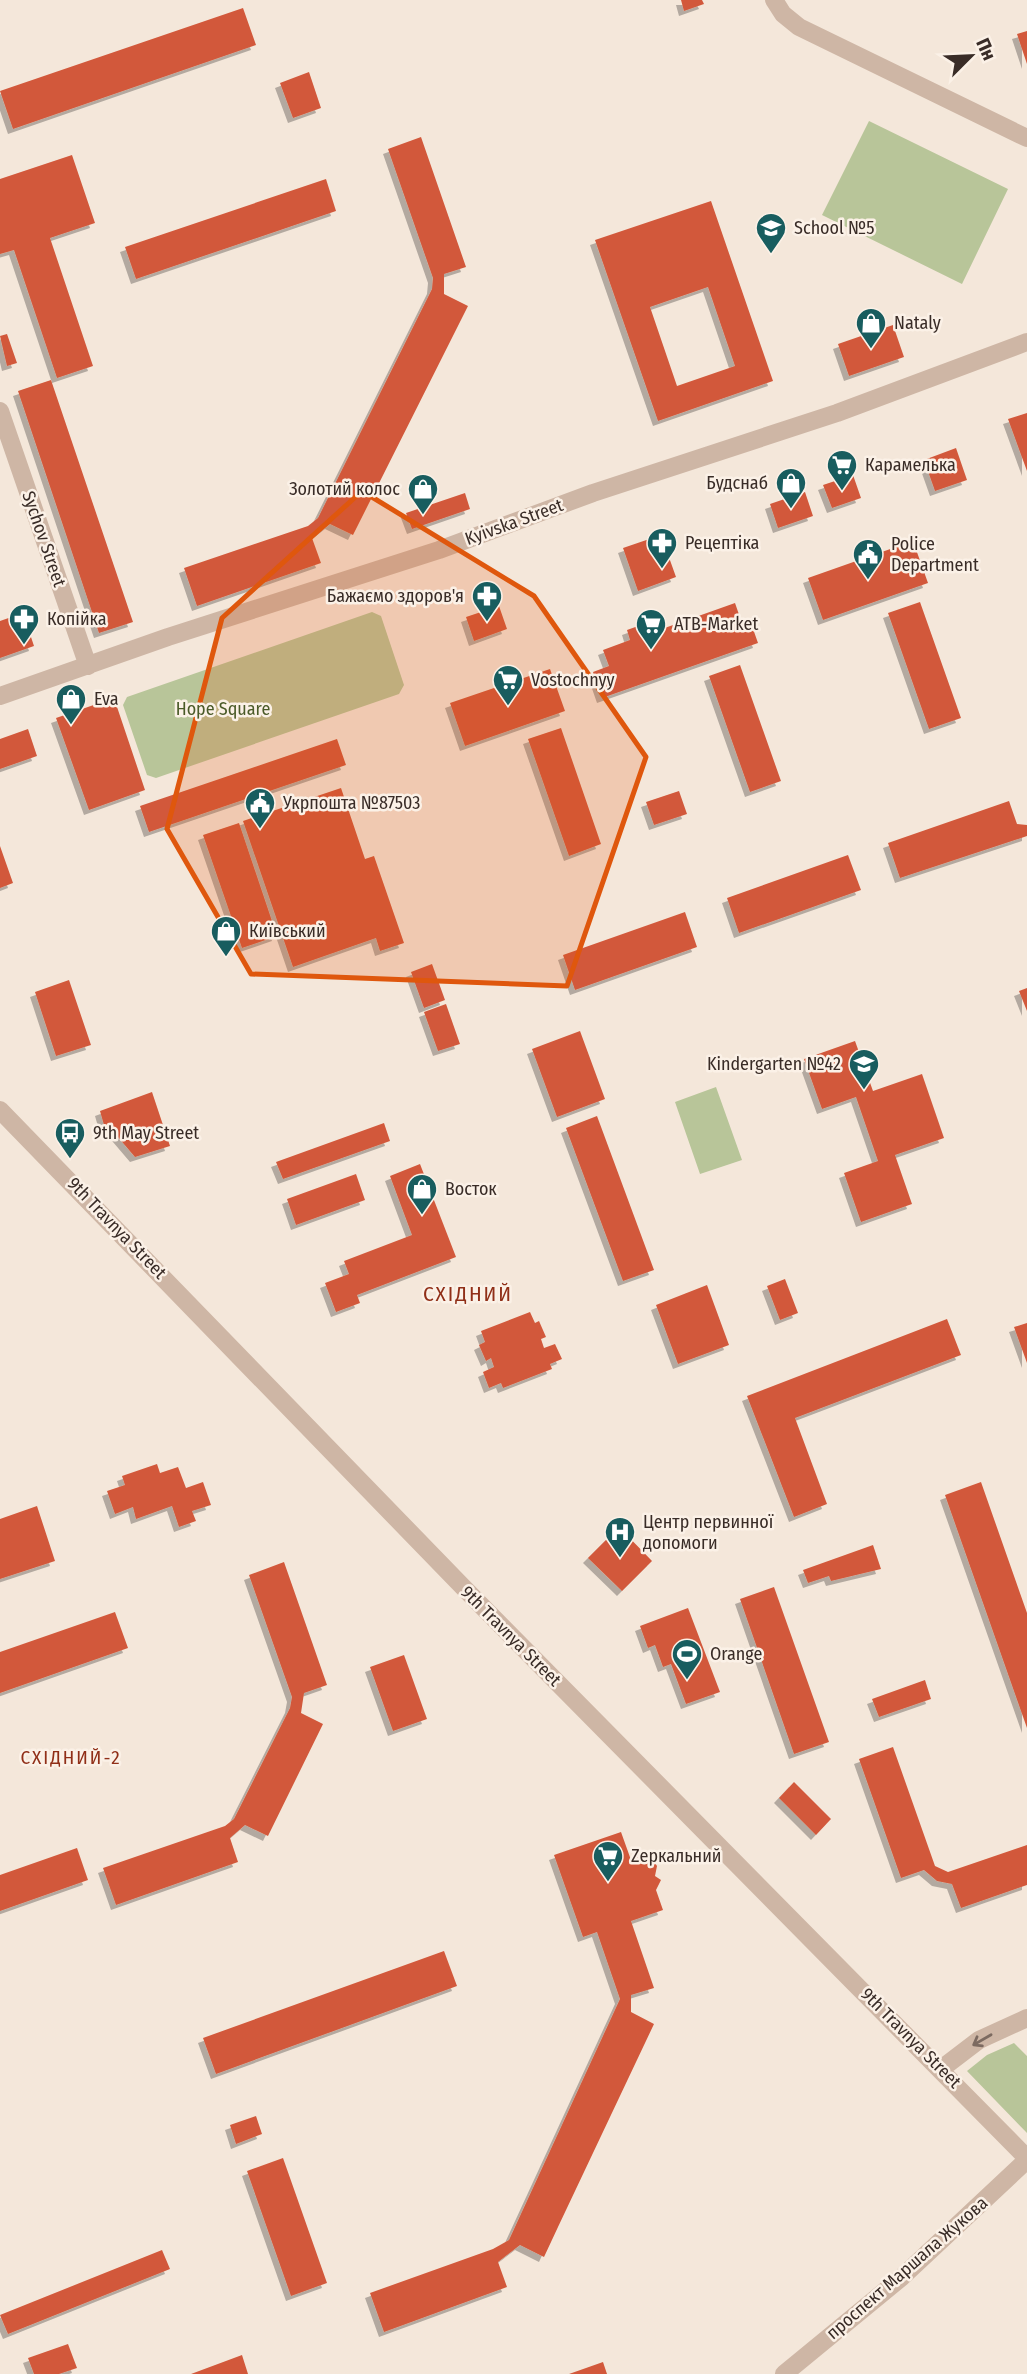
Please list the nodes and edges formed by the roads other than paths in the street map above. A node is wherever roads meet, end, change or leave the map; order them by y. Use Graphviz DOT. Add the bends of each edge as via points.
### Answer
graph roads {
  1 [pos="774,0"];
  2 [pos="1027,138"];
  3 [pos="1027,342"];
  4 [pos="0,411"];
  5 [pos="88,666"];
  6 [pos="0,696"];
  7 [pos="0,1110"];
  8 [pos="1027,2018"];
  9 [pos="941,2069"];
  10 [pos="1027,2159"];
  11 [pos="784,2374"];
  1 -- 2 [label="street" via="799,27"];
  3 -- 5 [label="street, Kyivska Street" via="837,413"];
  4 -- 5 [label="street, Sychov Street"];
  5 -- 6 [label="street, Kyivska Street"];
  7 -- 9 [label="street, 9th Travnya Street" via="452,1576"];
  8 -- 9 [label="street, one-way" via="979,2040"];
  9 -- 10 [label="street, 9th Travnya Street"];
  10 -- 11 [label="street, проспект Маршала Жукова" via="902,2277"];
}
